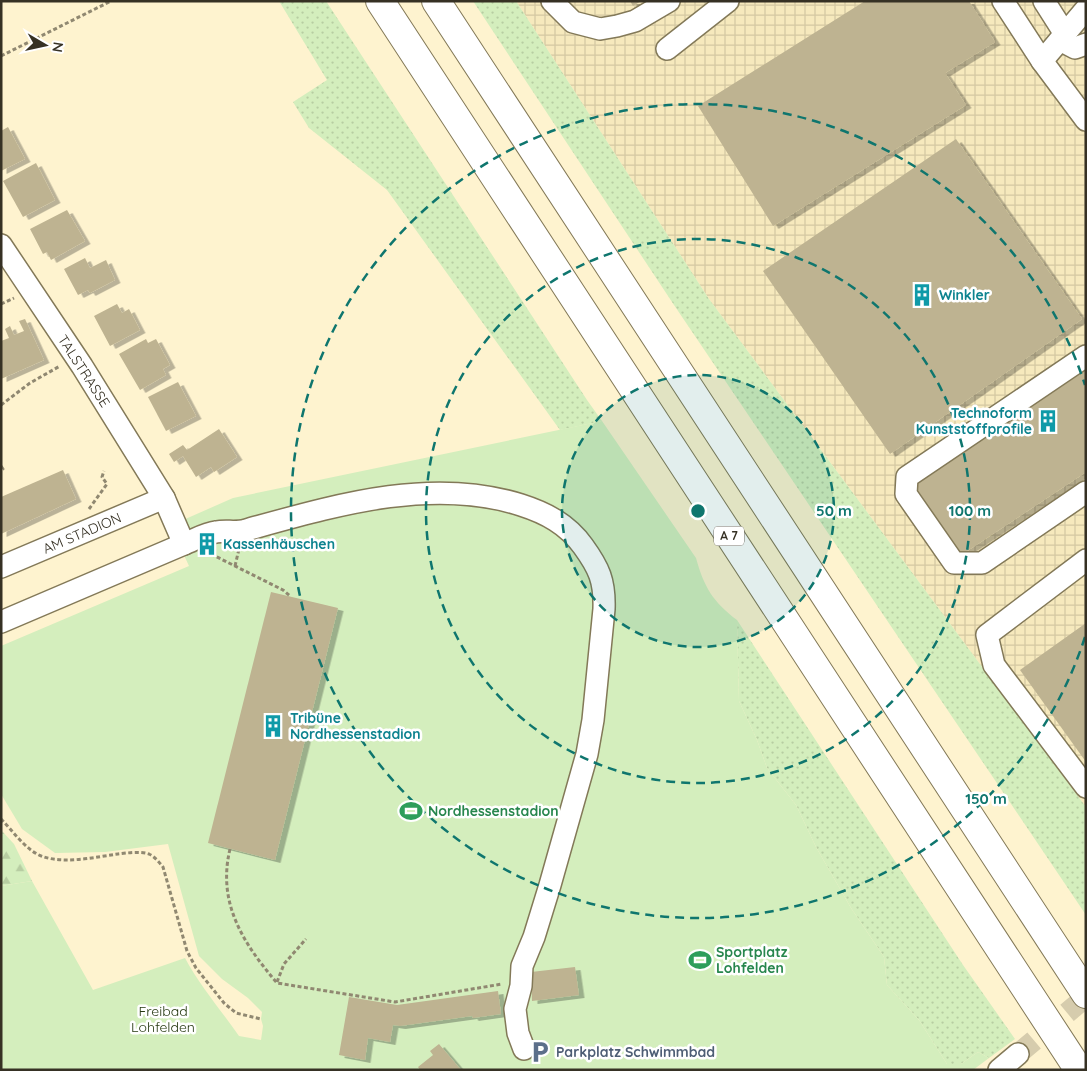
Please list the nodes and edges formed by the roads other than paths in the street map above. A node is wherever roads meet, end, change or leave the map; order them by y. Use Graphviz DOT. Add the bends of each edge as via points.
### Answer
graph roads {
  1 [pos="380,1"];
  2 [pos="436,1"];
  3 [pos="552,1"];
  4 [pos="669,1"];
  5 [pos="728,1"];
  6 [pos="1003,1"];
  7 [pos="1044,1"];
  8 [pos="1086,9"];
  9 [pos="1062,37"];
  10 [pos="1086,44"];
  11 [pos="667,49"];
  12 [pos="1042,62"];
  13 [pos="1086,120"];
  14 [pos="1,245"];
  15 [pos="1086,356"];
  16 [pos="1086,492"];
  17 [pos="164,498"];
  18 [pos="184,544"];
  19 [pos="1086,560"];
  20 [pos="1,567"];
  21 [pos="1,622"];
  22 [pos="1086,787"];
  23 [pos="1086,994"];
  24 [pos="524,1049"];
  25 [pos="1018,1054"];
  26 [pos="1000,1070"];
  27 [pos="1079,1070"];
  1 -- 27 [label="highway, A 7"];
  2 -- 23 [label="highway"];
  3 -- 4 [label="street" via="573,22 600,29 634,20"];
  5 -- 11 [label="street"];
  6 -- 12 [label="street"];
  7 -- 9 [label="street"];
  8 -- 9 [label="street"];
  9 -- 10 [label="street" via="1075,48"];
  9 -- 12 [label="street"];
  12 -- 13 [label="street"];
  14 -- 17 [label="street, TALSTRASSE"];
  15 -- 16 [label="street" via="907,477 906,494 954,563 982,563"];
  17 -- 18 [label="street, TALSTRASSE"];
  17 -- 20 [label="street, AM STADION"];
  18 -- 21 [label="street"];
  18 -- 24 [label="street" via="214,532 242,531 310,512 433,493 511,502 546,514 579,540 601,574 604,592 594,720 570,819 522,966 515,1009"];
  19 -- 22 [label="street" via="987,634 994,664"];
  25 -- 26 [label="street"];
}
